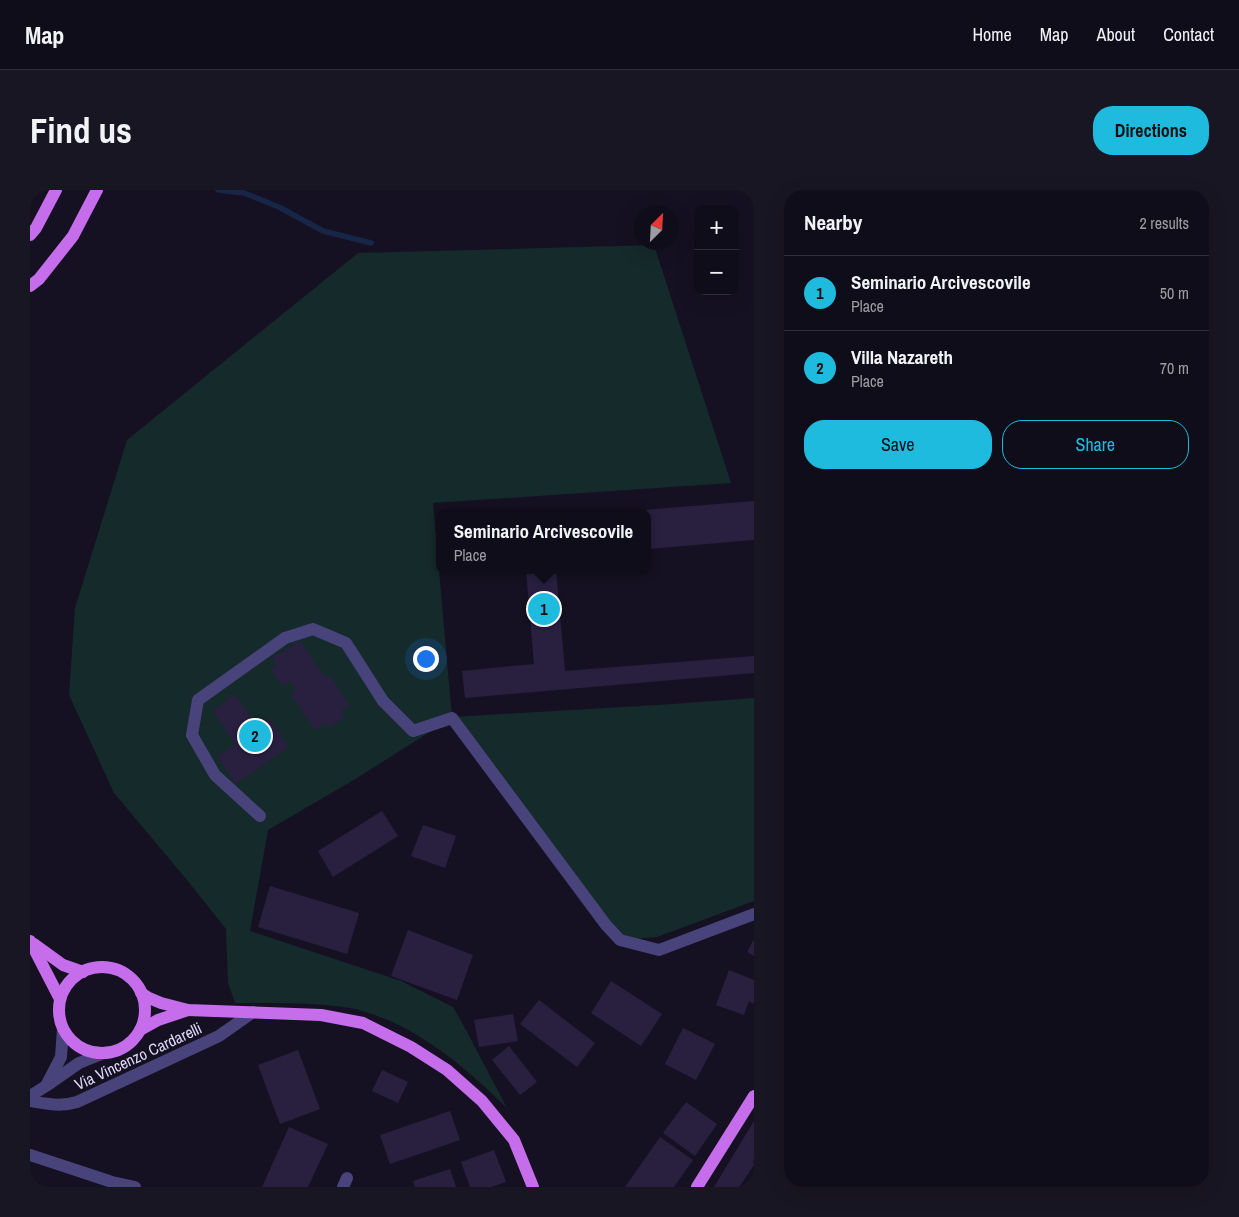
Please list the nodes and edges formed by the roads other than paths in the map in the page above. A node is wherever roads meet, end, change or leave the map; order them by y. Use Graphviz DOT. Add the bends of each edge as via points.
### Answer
graph roads {
  1 [pos="56,190"];
  2 [pos="97,190"];
  3 [pos="30,235"];
  4 [pos="30,286"];
  5 [pos="260,816"];
  6 [pos="754,914"];
  7 [pos="31,942"];
  8 [pos="83,972"];
  9 [pos="141,992"];
  10 [pos="60,999"];
  11 [pos="188,1010"];
  12 [pos="253,1012"];
  13 [pos="63,1029"];
  14 [pos="140,1030"];
  15 [pos="104,1053"];
  16 [pos="46,1086"];
  17 [pos="30,1096"];
  18 [pos="754,1096"];
  19 [pos="30,1100"];
  20 [pos="30,1155"];
  21 [pos="136,1187"];
  22 [pos="533,1187"];
  23 [pos="697,1187"];
  1 -- 3 [label="main road"];
  2 -- 4 [label="main road" via="73,236"];
  5 -- 6 [label="street" via="215,775 192,735 198,700 284,638 313,629 346,643 383,700 412,731 452,718 620,940 659,950"];
  7 -- 8 [label="main road" via="63,965"];
  7 -- 10 [label="main road"];
  8 -- 9 [label="main road" via="108,968 120,972 129,977"];
  8 -- 10 [label="main road" via="73,978"];
  9 -- 11 [label="main road, Via Vincenzo Cardarelli" via="161,1003"];
  9 -- 14 [label="main road" via="145,1012"];
  10 -- 13 [label="main road"];
  11 -- 12 [label="main road, Via Vincenzo Cardarelli"];
  11 -- 14 [label="main road, Via Vincenzo Cardarelli"];
  12 -- 19 [label="street, Via Vincenzo Cardarelli" via="219,1036 77,1102 59,1105"];
  12 -- 22 [label="main road, Via Vincenzo Cardarelli" via="321,1015 363,1023 411,1047 447,1070 482,1101 514,1140"];
  13 -- 15 [label="main road" via="80,1047"];
  13 -- 16 [label="street" via="61,1057"];
  14 -- 15 [label="main road" via="119,1050"];
  15 -- 16 [label="street" via="79,1063"];
  16 -- 17 [label="street"];
  18 -- 23 [label="main road"];
  20 -- 21 [label="street"];
}
